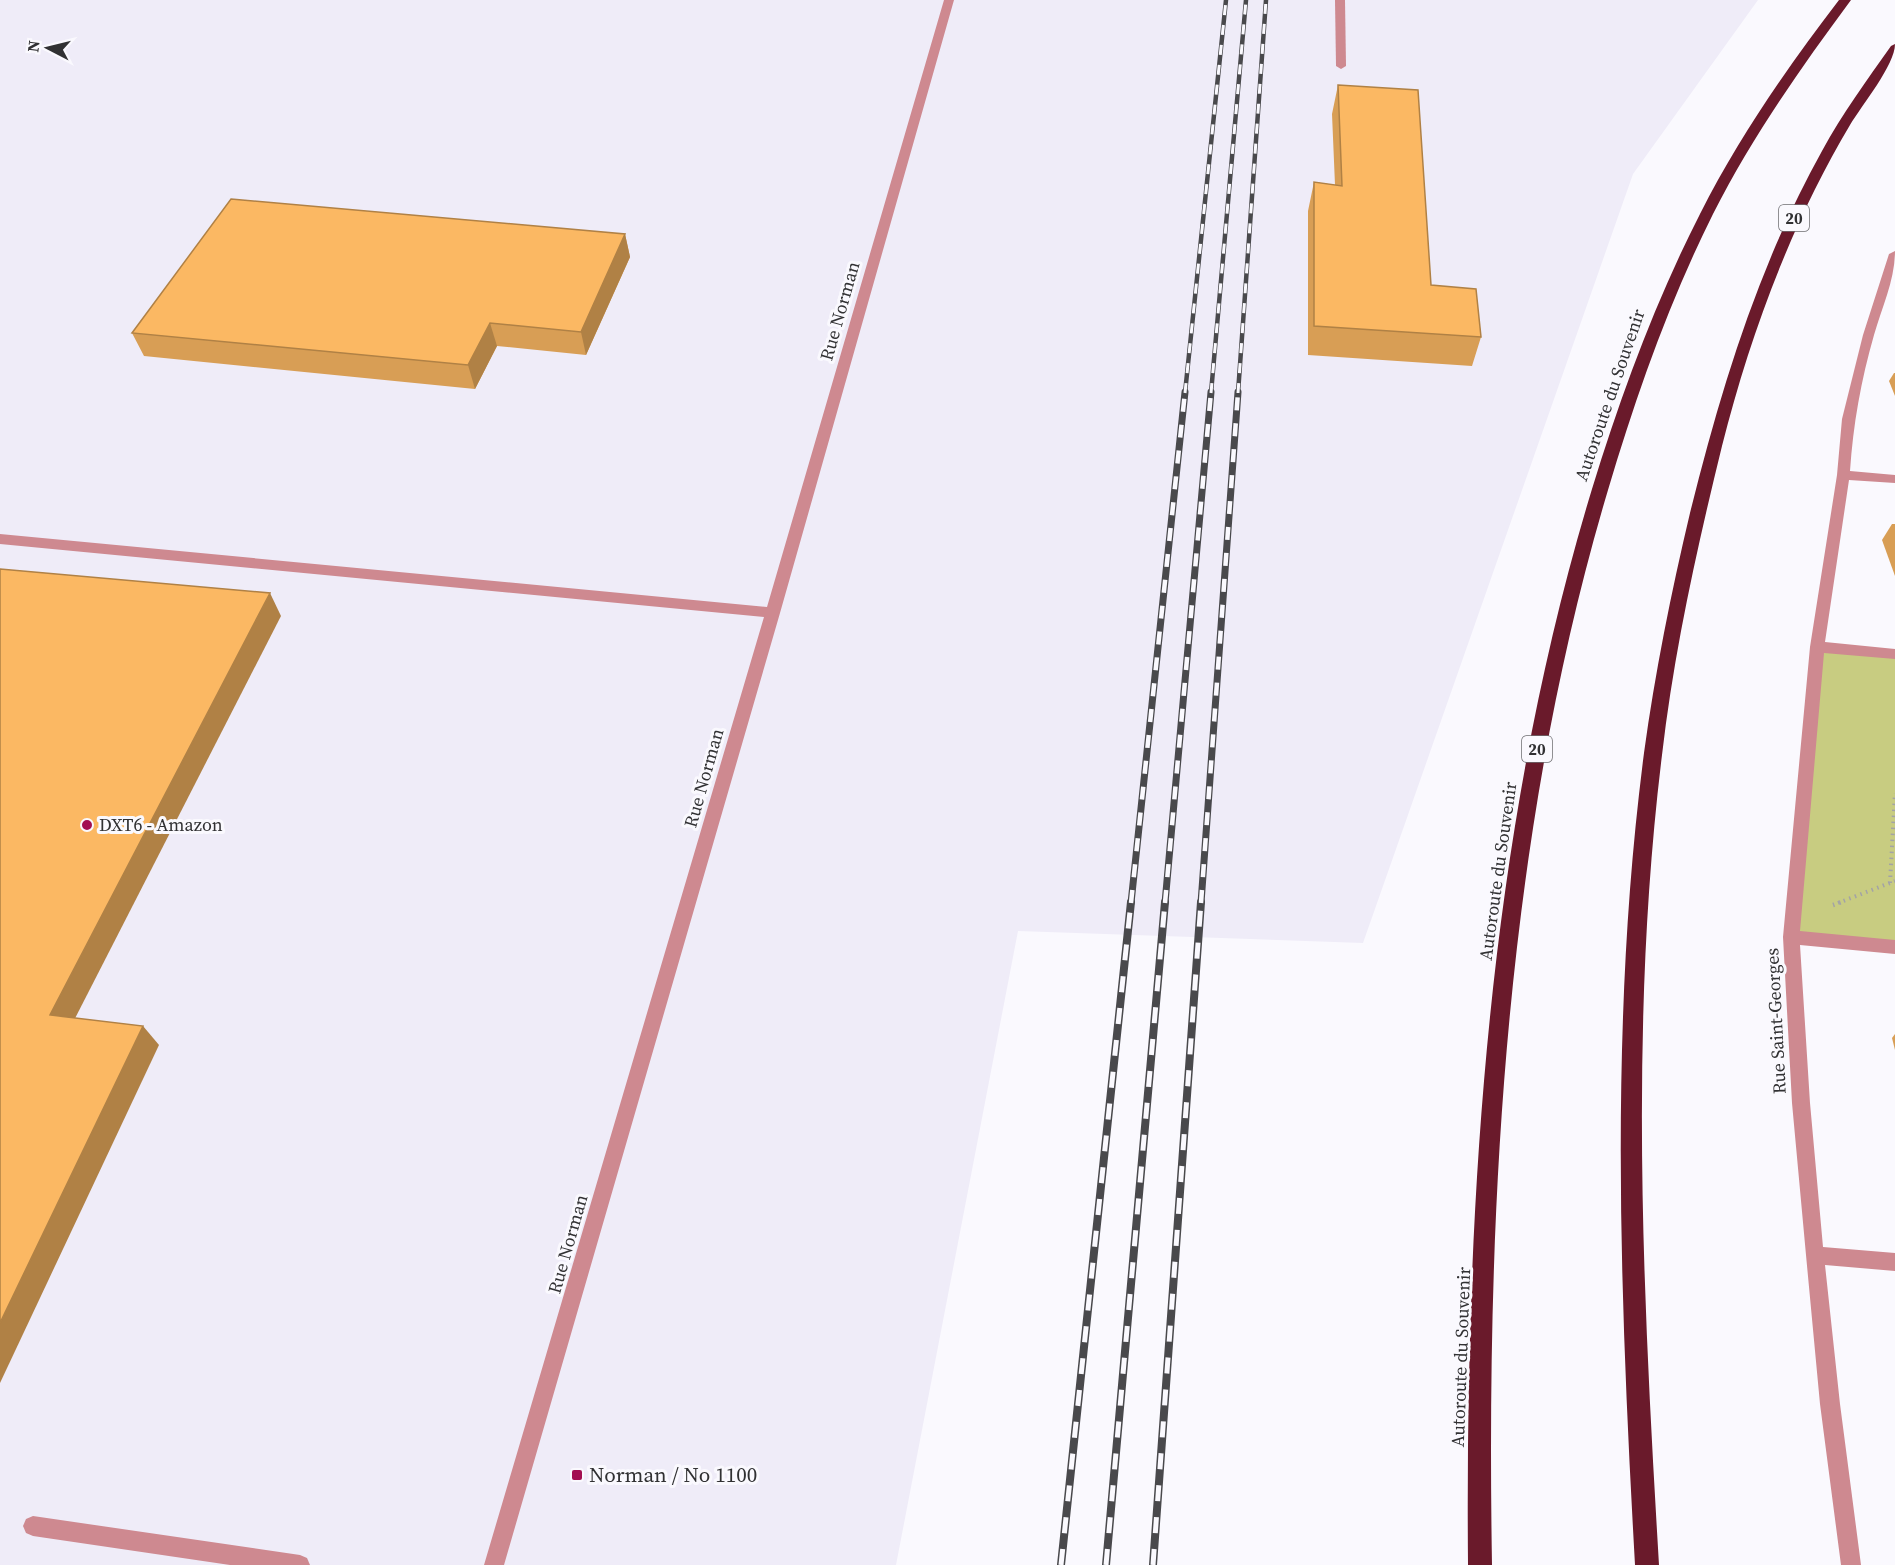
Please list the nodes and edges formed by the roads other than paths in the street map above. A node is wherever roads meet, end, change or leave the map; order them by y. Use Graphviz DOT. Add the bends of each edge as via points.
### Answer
graph roads {
  1 [pos="949,0"];
  2 [pos="1340,0"];
  3 [pos="1845,0"];
  4 [pos="1895,48"];
  5 [pos="1341,66"];
  6 [pos="1895,254"];
  7 [pos="1843,475"];
  8 [pos="1895,479"];
  9 [pos="0,539"];
  10 [pos="773,613"];
  11 [pos="1817,647"];
  12 [pos="1895,654"];
  13 [pos="1792,928"];
  14 [pos="1895,947"];
  15 [pos="1815,1255"];
  16 [pos="1895,1263"];
  17 [pos="33,1526"];
  18 [pos="300,1565"];
  19 [pos="494,1565"];
  20 [pos="1480,1565"];
  21 [pos="1647,1565"];
  22 [pos="1851,1565"];
  1 -- 10 [label="street, Rue Norman"];
  2 -- 5 [label="street"];
  3 -- 20 [label="highway, Autoroute du Souvenir / 20" via="1767,105 1717,190 1687,253 1623,417 1563,624 1526,812 1500,1023 1484,1277"];
  4 -- 21 [label="highway, 20" via="1833,143 1785,236 1752,320 1719,428 1667,661 1644,840 1632,1077 1635,1332"];
  6 -- 7 [label="street, Rue Saint-Georges" via="1868,332 1844,450"];
  7 -- 8 [label="street"];
  7 -- 11 [label="street, Rue Saint-Georges"];
  9 -- 10 [label="street"];
  10 -- 19 [label="street, Rue Norman"];
  11 -- 12 [label="street"];
  11 -- 13 [label="street, Rue Saint-Georges"];
  13 -- 14 [label="street"];
  13 -- 15 [label="street, Rue Saint-Georges" via="1801,1103"];
  15 -- 16 [label="street"];
  15 -- 22 [label="street, Rue Saint-Georges"];
  17 -- 18 [label="street"];
}
